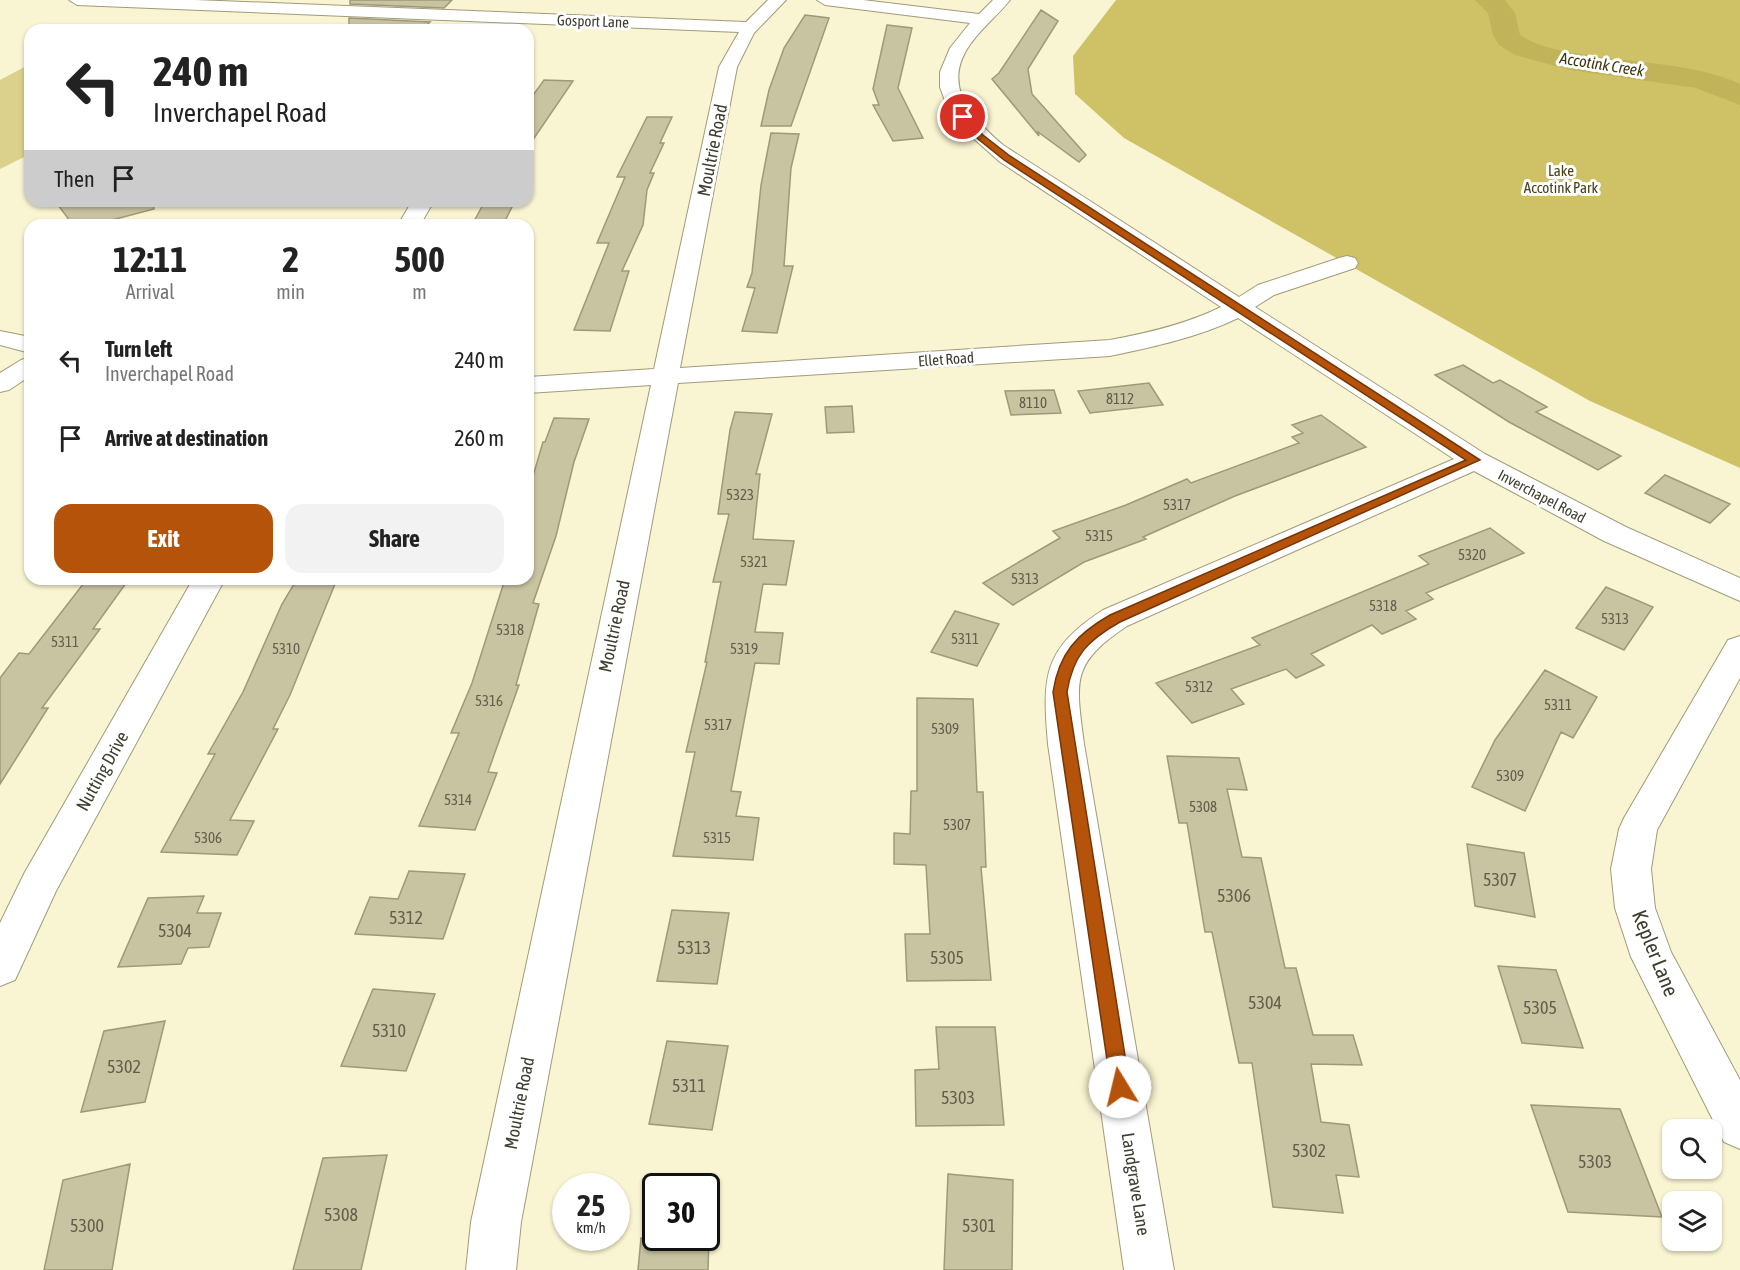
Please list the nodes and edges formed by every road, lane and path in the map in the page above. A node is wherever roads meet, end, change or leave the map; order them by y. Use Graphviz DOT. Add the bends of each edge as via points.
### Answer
graph roads {
  1 [pos="77,0"];
  2 [pos="778,0"];
  3 [pos="825,0"];
  4 [pos="1002,0"];
  5 [pos="545,19"];
  6 [pos="984,20"];
  7 [pos="748,27"];
  8 [pos="534,32"];
  9 [pos="1347,263"];
  10 [pos="1238,308"];
  11 [pos="0,338"];
  12 [pos="24,344"];
  13 [pos="24,368"];
  14 [pos="666,377"];
  15 [pos="0,384"];
  16 [pos="534,385"];
  17 [pos="1475,460"];
  18 [pos="206,585"];
  19 [pos="1740,590"];
  20 [pos="1740,648"];
  21 [pos="0,967"];
  22 [pos="1740,1126"];
  23 [pos="491,1270"];
  24 [pos="1149,1270"];
  1 -- 5 [label="street, Gosport Lane"];
  2 -- 7 [label="street, Moultrie Road"];
  3 -- 6 [label="street"];
  4 -- 6 [label="street, Inverchapel Road"];
  5 -- 7 [label="street, Gosport Lane"];
  5 -- 8 [label="street"];
  6 -- 10 [label="street, Inverchapel Road" via="959,48 951,65 950,90 963,117 1007,158"];
  7 -- 14 [label="street, Moultrie Road" via="728,67"];
  9 -- 10 [label="street, Ellet Road" via="1266,290"];
  10 -- 14 [label="street, Ellet Road" via="1172,334 1110,348"];
  10 -- 17 [label="street, Inverchapel Road"];
  11 -- 12 [label="street"];
  13 -- 15 [label="street"];
  14 -- 16 [label="street, Ellet Road"];
  14 -- 23 [label="street, Moultrie Road" via="498,1210"];
  17 -- 19 [label="street, Inverchapel Road" via="1615,534"];
  17 -- 24 [label="street, Landgrave Lane" via="1115,618 1083,640 1063,672 1060,692 1066,744"];
  18 -- 21 [label="street, Nutting Drive" via="39,884"];
  20 -- 22 [label="street, Kepler Lane" via="1638,829 1631,869 1635,908 1653,957"];
}
